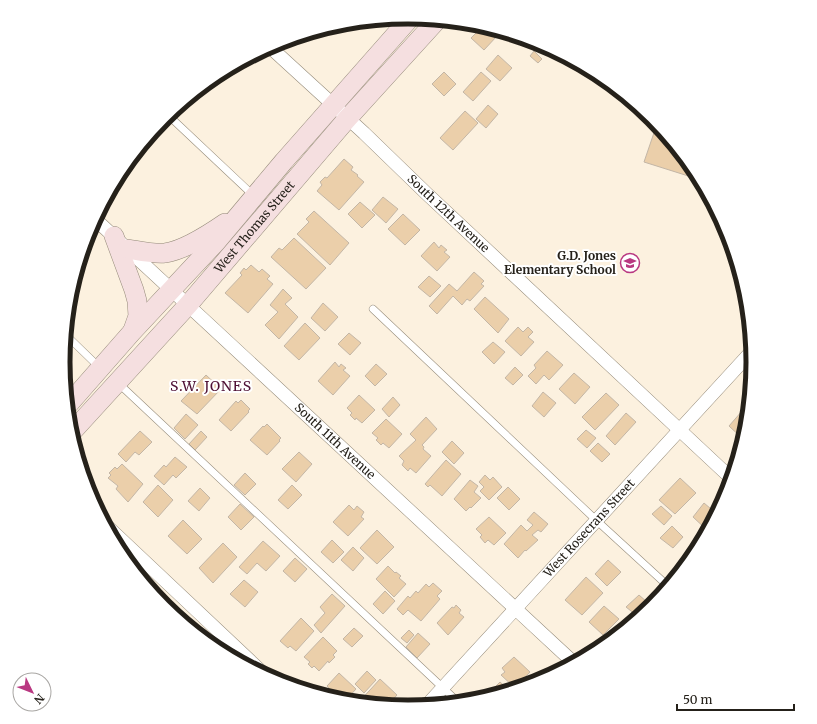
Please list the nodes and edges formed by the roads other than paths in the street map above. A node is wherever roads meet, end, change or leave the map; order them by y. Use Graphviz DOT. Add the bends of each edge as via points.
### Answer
graph roads {
  1 [pos="403,24"];
  2 [pos="432,25"];
  3 [pos="275,52"];
  4 [pos="333,105"];
  5 [pos="347,118"];
  6 [pos="173,120"];
  7 [pos="250,203"];
  8 [pos="100,223"];
  9 [pos="114,236"];
  10 [pos="128,249"];
  11 [pos="171,289"];
  12 [pos="188,305"];
  13 [pos="373,309"];
  14 [pos="132,332"];
  15 [pos="71,340"];
  16 [pos="746,357"];
  17 [pos="100,368"];
  18 [pos="117,382"];
  19 [pos="72,400"];
  20 [pos="77,427"];
  21 [pos="679,430"];
  22 [pos="727,475"];
  23 [pos="596,520"];
  24 [pos="121,539"];
  25 [pos="665,583"];
  26 [pos="516,608"];
  27 [pos="570,659"];
  28 [pos="249,660"];
  29 [pos="443,688"];
  30 [pos="453,697"];
  31 [pos="433,699"];
  1 -- 4 [label="main road, West Thomas Street"];
  2 -- 5 [label="main road, West Thomas Street"];
  3 -- 4 [label="street, South 12th Avenue"];
  4 -- 5 [label="street, South 12th Avenue"];
  4 -- 7 [label="main road, West Thomas Street"];
  5 -- 12 [label="main road, West Thomas Street"];
  5 -- 21 [label="street, South 12th Avenue"];
  6 -- 7 [label="lane"];
  7 -- 10 [label="main road" via="204,236 181,248 164,253"];
  7 -- 11 [label="main road, West Thomas Street"];
  8 -- 9 [label="street, South 11th Avenue"];
  9 -- 10 [label="street, South 11th Avenue"];
  9 -- 14 [label="main road" via="137,301 138,316"];
  10 -- 11 [label="street, South 11th Avenue"];
  11 -- 12 [label="street, South 11th Avenue"];
  11 -- 14 [label="main road, West Thomas Street"];
  12 -- 18 [label="main road, West Thomas Street"];
  12 -- 26 [label="street, South 11th Avenue"];
  13 -- 23 [label="lane"];
  14 -- 17 [label="main road, West Thomas Street"];
  15 -- 17 [label="lane"];
  16 -- 21 [label="street, West Rosecrans Street"];
  17 -- 19 [label="main road, West Thomas Street"];
  18 -- 20 [label="main road, West Thomas Street"];
  18 -- 29 [label="lane"];
  21 -- 22 [label="street, South 12th Avenue"];
  21 -- 23 [label="street, West Rosecrans Street"];
  23 -- 25 [label="lane"];
  23 -- 26 [label="street, West Rosecrans Street"];
  24 -- 28 [label="street"];
  26 -- 27 [label="street, South 11th Avenue"];
  26 -- 29 [label="street, West Rosecrans Street"];
  29 -- 30 [label="lane"];
  29 -- 31 [label="street, West Rosecrans Street"];
}
